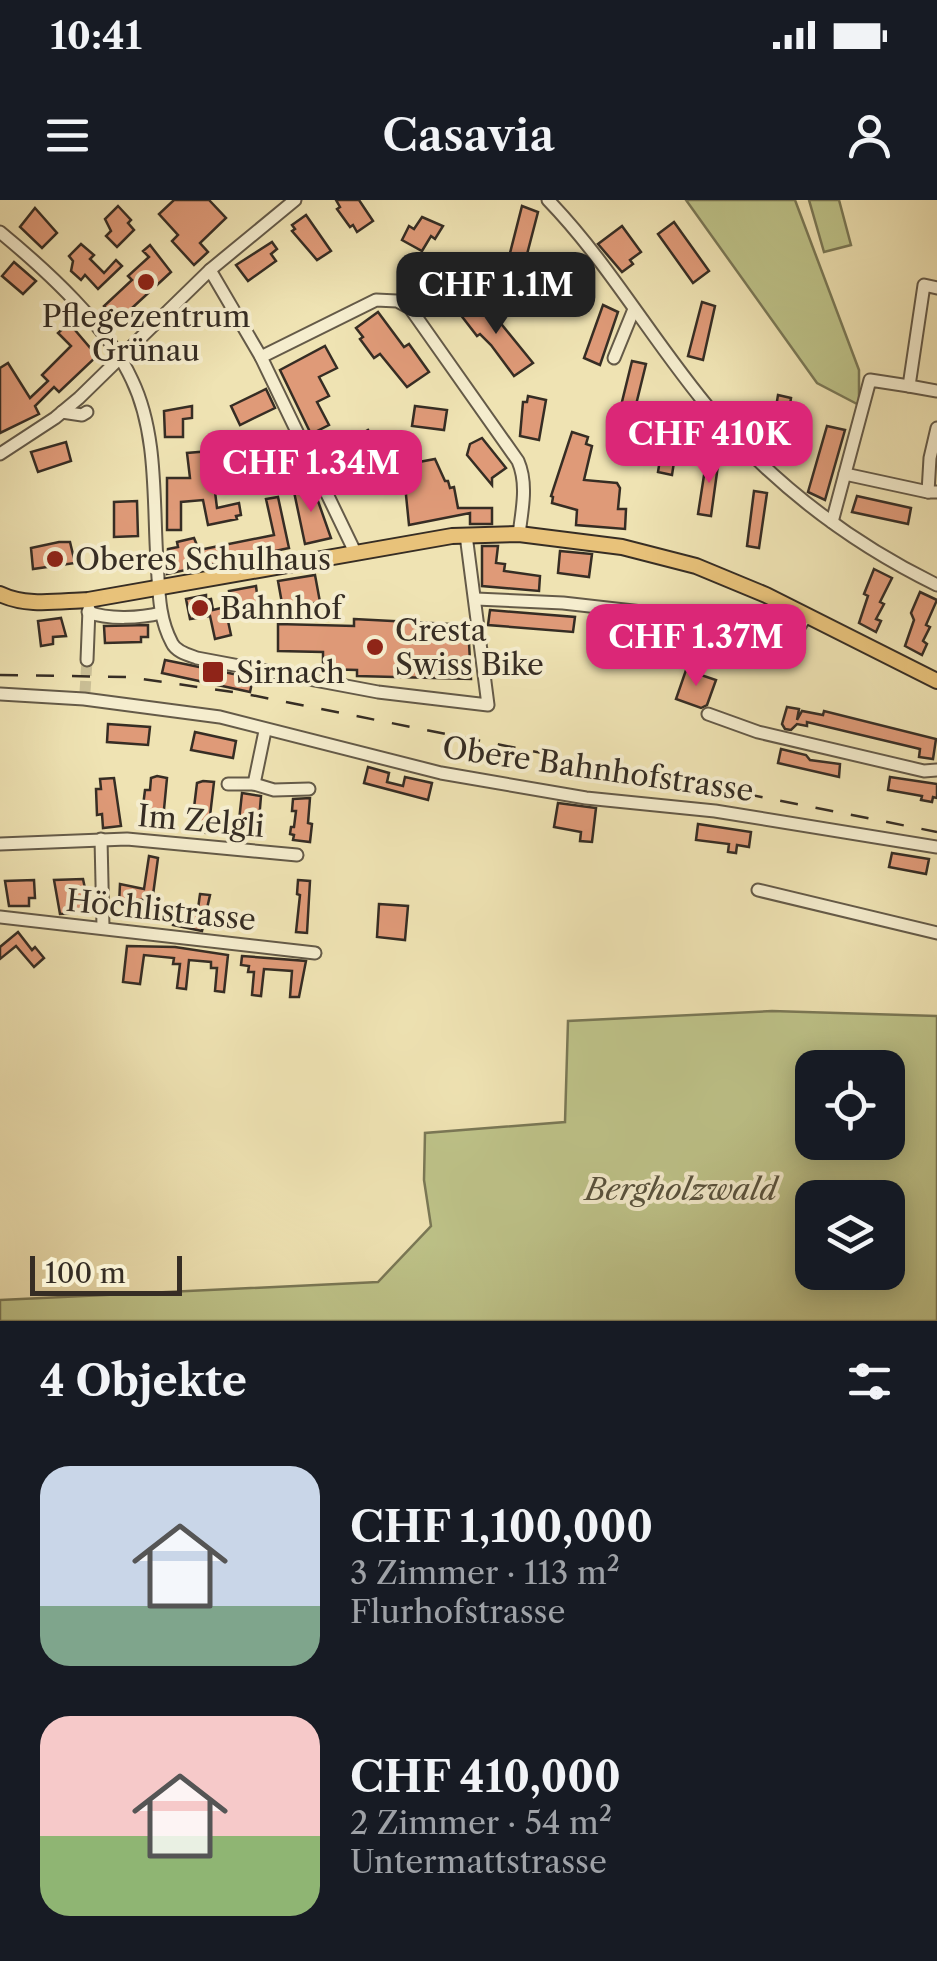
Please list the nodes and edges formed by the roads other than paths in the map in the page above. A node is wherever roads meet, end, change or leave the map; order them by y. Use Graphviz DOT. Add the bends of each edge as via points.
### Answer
graph roads {
  1 [pos="295,200"];
  2 [pos="548,200"];
  3 [pos="0,232"];
  4 [pos="210,270"];
  5 [pos="937,288"];
  6 [pos="634,309"];
  7 [pos="260,357"];
  8 [pos="614,358"];
  9 [pos="120,359"];
  10 [pos="909,386"];
  11 [pos="937,391"];
  12 [pos="711,410"];
  13 [pos="62,412"];
  14 [pos="86,412"];
  15 [pos="686,417"];
  16 [pos="937,428"];
  17 [pos="0,454"];
  18 [pos="845,474"];
  19 [pos="932,492"];
  20 [pos="832,522"];
  21 [pos="519,534"];
  22 [pos="466,535"];
  23 [pos="355,552"];
  24 [pos="937,585"];
  25 [pos="157,589"];
  26 [pos="0,594"];
  27 [pos="476,599"];
  28 [pos="88,606"];
  29 [pos="806,615"];
  30 [pos="167,619"];
  31 [pos="86,660"];
  32 [pos="937,680"];
  33 [pos="0,694"];
  34 [pos="708,714"];
  35 [pos="265,730"];
  36 [pos="936,771"];
  37 [pos="228,784"];
  38 [pos="254,784"];
  39 [pos="309,789"];
  40 [pos="101,839"];
  41 [pos="0,844"];
  42 [pos="937,847"];
  43 [pos="297,856"];
  44 [pos="758,890"];
  45 [pos="0,917"];
  46 [pos="937,918"];
  47 [pos="103,928"];
  48 [pos="935,932"];
  49 [pos="315,952"];
  1 -- 4 [label="street"];
  2 -- 6 [label="street"];
  3 -- 9 [label="street" via="56,280"];
  4 -- 7 [label="street"];
  4 -- 9 [label="street"];
  5 -- 10 [label="street" via="924,285"];
  6 -- 8 [label="street"];
  6 -- 12 [label="street"];
  7 -- 21 [label="street" via="376,300 410,308 518,461 524,490"];
  7 -- 23 [label="street"];
  9 -- 13 [label="street"];
  9 -- 25 [label="street" via="145,416"];
  10 -- 11 [label="street"];
  10 -- 18 [label="street" via="870,380"];
  12 -- 15 [label="street"];
  12 -- 20 [label="street" via="785,487"];
  13 -- 14 [label="street"];
  13 -- 17 [label="street"];
  16 -- 19 [label="street"];
  18 -- 19 [label="street"];
  18 -- 20 [label="street"];
  20 -- 24 [label="street"];
  21 -- 22 [label="main road"];
  21 -- 29 [label="main road" via="659,554"];
  22 -- 23 [label="main road"];
  22 -- 27 [label="street"];
  23 -- 25 [label="main road"];
  25 -- 28 [label="main road"];
  25 -- 30 [label="street"];
  26 -- 28 [label="main road"];
  27 -- 29 [label="street" via="792,629"];
  27 -- 30 [label="street" via="488,706 198,658 171,642"];
  28 -- 30 [label="street" via="98,616"];
  28 -- 31 [label="street"];
  29 -- 32 [label="main road"];
  33 -- 35 [label="street, Obere Bahnhofstrasse" via="84,695"];
  34 -- 36 [label="street" via="758,732"];
  35 -- 38 [label="street, Im Zelgli"];
  35 -- 42 [label="street, Obere Bahnhofstrasse" via="441,773"];
  37 -- 38 [label="street, Im Zelgli"];
  38 -- 39 [label="street, Im Zelgli"];
  40 -- 41 [label="street, Im Zelgli"];
  40 -- 43 [label="street, Im Zelgli"];
  40 -- 47 [label="street"];
  44 -- 48 [label="street"];
  45 -- 47 [label="street, Höchlistrasse"];
  46 -- 48 [label="street"];
  47 -- 49 [label="street, Höchlistrasse"];
}
